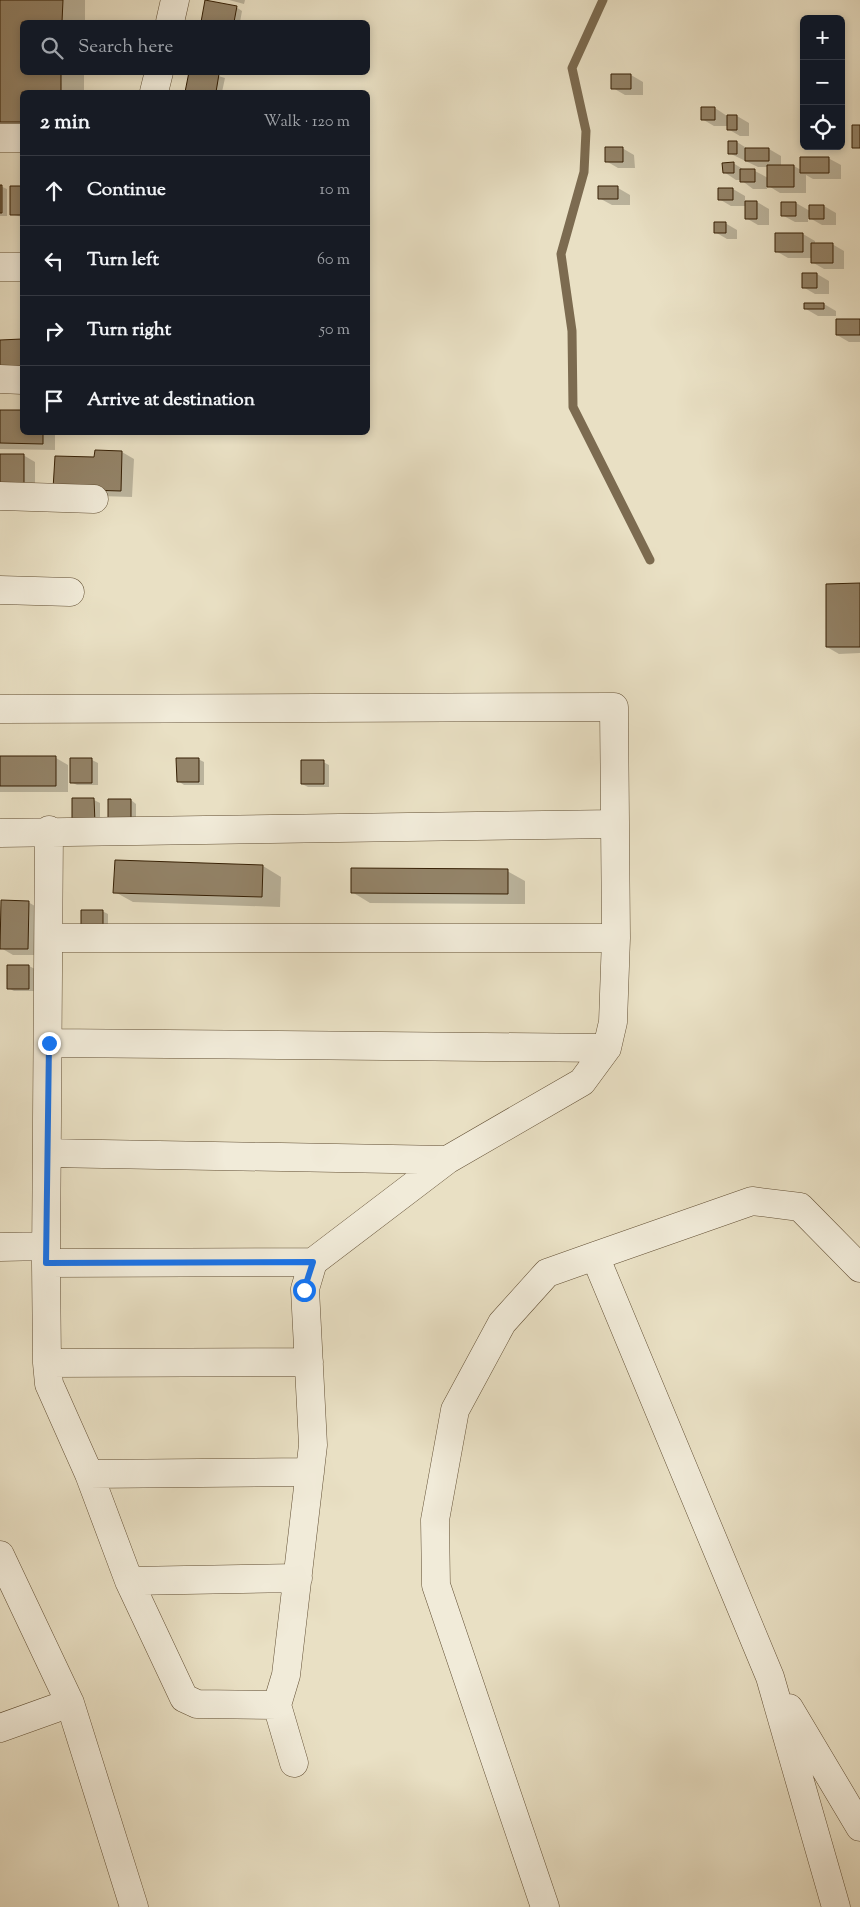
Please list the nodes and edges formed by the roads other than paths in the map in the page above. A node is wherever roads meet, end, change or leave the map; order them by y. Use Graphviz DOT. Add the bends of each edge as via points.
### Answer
graph roads {
  1 [pos="175,0"];
  2 [pos="170,20"];
  3 [pos="158,75"];
  4 [pos="154,90"];
  5 [pos="0,138"];
  6 [pos="20,138"];
  7 [pos="0,267"];
  8 [pos="20,267"];
  9 [pos="0,379"];
  10 [pos="20,380"];
  11 [pos="0,496"];
  12 [pos="94,499"];
  13 [pos="0,590"];
  14 [pos="70,592"];
  15 [pos="0,709"];
  16 [pos="615,824"];
  17 [pos="49,830"];
  18 [pos="0,832"];
  19 [pos="50,938"];
  20 [pos="616,938"];
  21 [pos="49,1043"];
  22 [pos="607,1048"];
  23 [pos="47,1153"];
  24 [pos="447,1160"];
  25 [pos="0,1247"];
  26 [pos="46,1254"];
  27 [pos="595,1256"];
  28 [pos="313,1262"];
  29 [pos="860,1268"];
  30 [pos="309,1362"];
  31 [pos="47,1363"];
  32 [pos="310,1472"];
  33 [pos="88,1474"];
  34 [pos="0,1555"];
  35 [pos="298,1578"];
  36 [pos="128,1581"];
  37 [pos="770,1677"];
  38 [pos="70,1703"];
  39 [pos="277,1705"];
  40 [pos="0,1728"];
  41 [pos="294,1763"];
  42 [pos="860,1827"];
  43 [pos="134,1907"];
  44 [pos="545,1907"];
  45 [pos="836,1907"];
  1 -- 2 [label="street"];
  3 -- 4 [label="street"];
  5 -- 6 [label="street"];
  7 -- 8 [label="street"];
  9 -- 10 [label="street"];
  11 -- 12 [label="street"];
  13 -- 14 [label="street"];
  15 -- 16 [label="street" via="614,707"];
  16 -- 17 [label="street"];
  16 -- 20 [label="street"];
  17 -- 18 [label="street"];
  17 -- 19 [label="street"];
  19 -- 20 [label="street"];
  19 -- 21 [label="street"];
  20 -- 22 [label="street" via="613,1022"];
  21 -- 22 [label="street"];
  21 -- 23 [label="street"];
  22 -- 24 [label="street" via="582,1082"];
  23 -- 24 [label="street"];
  23 -- 26 [label="street"];
  24 -- 28 [label="street"];
  25 -- 26 [label="street"];
  26 -- 28 [label="street"];
  26 -- 31 [label="street"];
  27 -- 29 [label="street" via="752,1201 800,1207"];
  27 -- 37 [label="street"];
  27 -- 44 [label="street" via="547,1273 502,1323 455,1410 435,1520 436,1586"];
  28 -- 30 [label="street" via="304,1290"];
  30 -- 31 [label="street"];
  30 -- 32 [label="street" via="313,1445"];
  31 -- 33 [label="street" via="50,1384"];
  32 -- 33 [label="street"];
  32 -- 35 [label="street"];
  33 -- 36 [label="street"];
  34 -- 38 [label="street"];
  35 -- 36 [label="street"];
  35 -- 39 [label="street" via="286,1675"];
  36 -- 39 [label="street" via="184,1698 197,1704"];
  37 -- 42 [label="street"];
  37 -- 45 [label="street"];
  38 -- 40 [label="street"];
  38 -- 43 [label="street"];
  39 -- 41 [label="street"];
}
